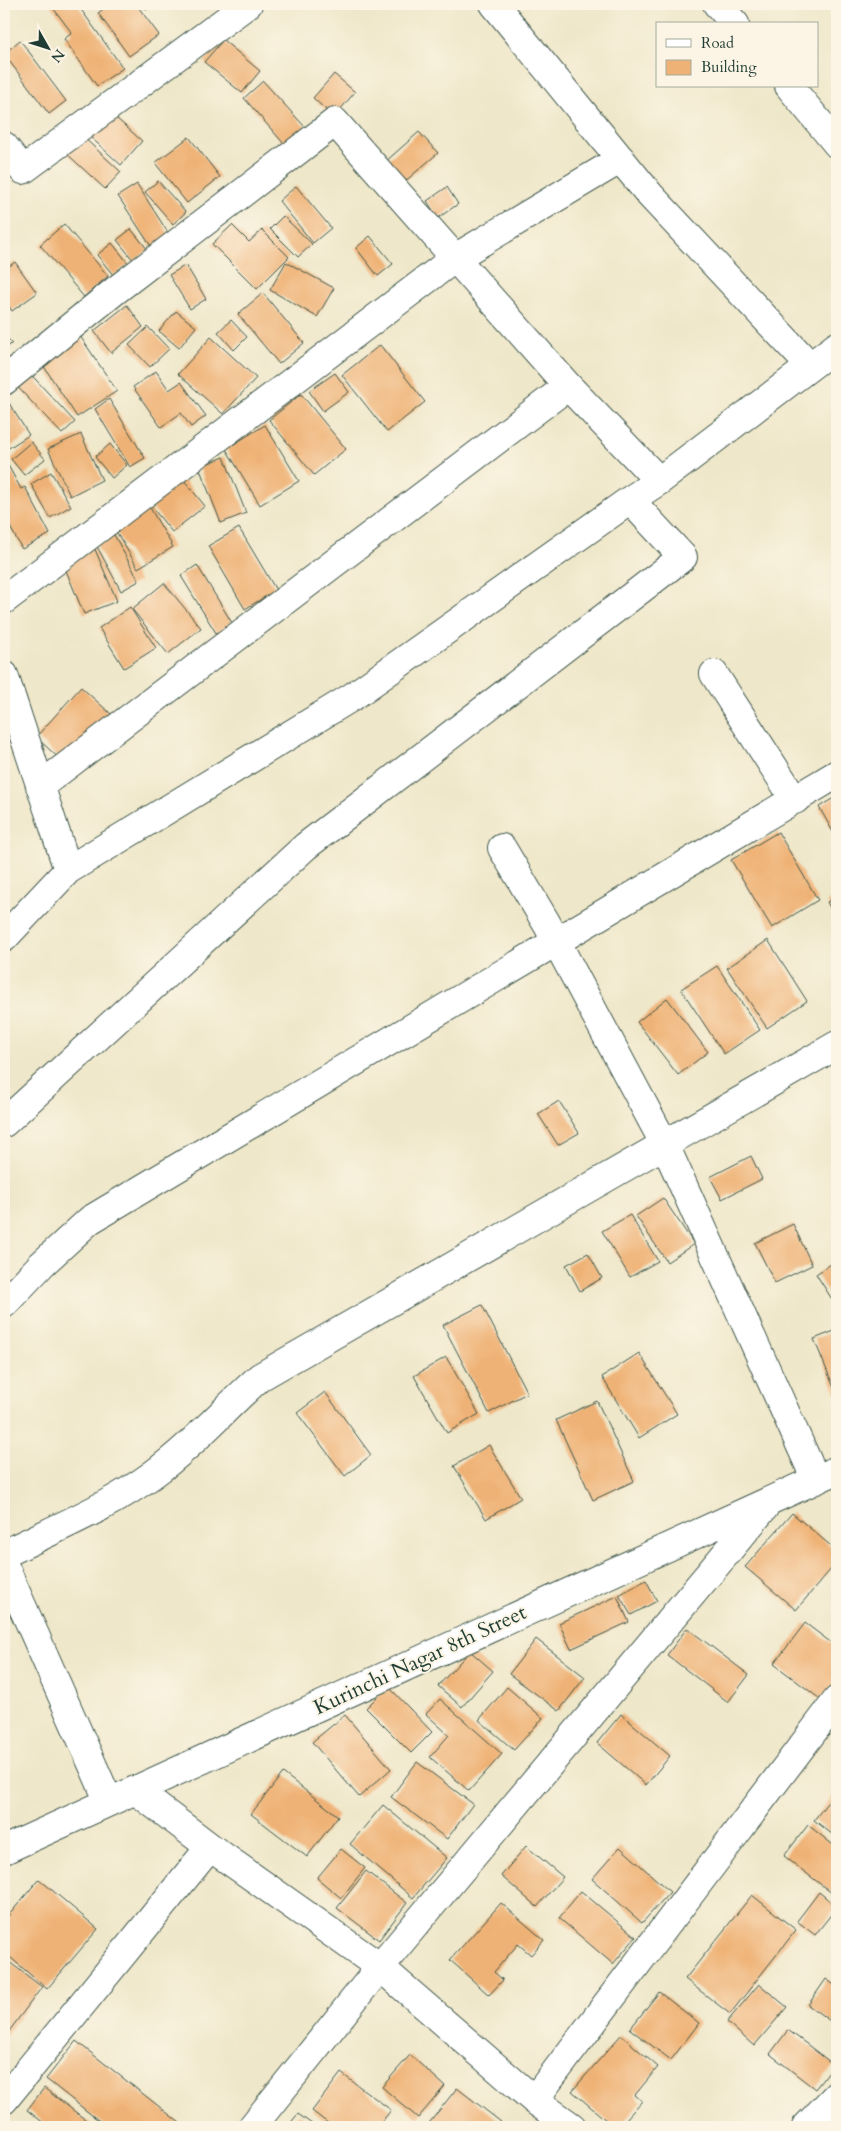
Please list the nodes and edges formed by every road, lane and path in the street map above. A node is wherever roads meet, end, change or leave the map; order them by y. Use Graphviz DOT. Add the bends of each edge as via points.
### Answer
graph roads {
  1 [pos="248,4"];
  2 [pos="494,4"];
  3 [pos="717,4"];
  4 [pos="733,22"];
  5 [pos="791,88"];
  6 [pos="837,144"];
  7 [pos="4,146"];
  8 [pos="621,158"];
  9 [pos="455,258"];
  10 [pos="837,346"];
  11 [pos="810,366"];
  12 [pos="4,380"];
  13 [pos="568,386"];
  14 [pos="659,481"];
  15 [pos="630,500"];
  16 [pos="4,600"];
  17 [pos="714,674"];
  18 [pos="4,675"];
  19 [pos="837,774"];
  20 [pos="40,786"];
  21 [pos="795,800"];
  22 [pos="502,848"];
  23 [pos="68,870"];
  24 [pos="4,938"];
  25 [pos="556,941"];
  26 [pos="837,1045"];
  27 [pos="4,1124"];
  28 [pos="665,1145"];
  29 [pos="4,1304"];
  30 [pos="832,1473"];
  31 [pos="769,1501"];
  32 [pos="4,1554"];
  33 [pos="4,1565"];
  34 [pos="837,1700"];
  35 [pos="135,1790"];
  36 [pos="109,1802"];
  37 [pos="210,1847"];
  38 [pos="4,1850"];
  39 [pos="380,1968"];
  40 [pos="837,2095"];
  41 [pos="4,2100"];
  42 [pos="534,2100"];
  43 [pos="252,2127"];
  44 [pos="572,2127"];
  45 [pos="806,2127"];
  1 -- 7 [label="street" via="23,170"];
  2 -- 8 [label="street"];
  3 -- 4 [label="street"];
  5 -- 6 [label="street"];
  8 -- 9 [label="street"];
  8 -- 11 [label="street" via="650,195"];
  9 -- 12 [label="street" via="335,122"];
  9 -- 13 [label="street"];
  9 -- 16 [label="street"];
  10 -- 11 [label="street"];
  11 -- 14 [label="street"];
  13 -- 14 [label="street"];
  13 -- 20 [label="street"];
  14 -- 15 [label="street"];
  15 -- 23 [label="street" via="352,697"];
  15 -- 27 [label="street" via="683,557 306,846"];
  17 -- 21 [label="street"];
  18 -- 20 [label="street"];
  19 -- 21 [label="street"];
  20 -- 23 [label="street"];
  21 -- 25 [label="street"];
  22 -- 25 [label="street"];
  23 -- 24 [label="street"];
  25 -- 28 [label="street"];
  25 -- 29 [label="street" via="90,1220"];
  26 -- 28 [label="street"];
  28 -- 30 [label="street"];
  28 -- 32 [label="street" via="260,1378 194,1442 152,1475 114,1500"];
  30 -- 31 [label="street, Kurinchi Nagar 8th Street"];
  31 -- 35 [label="street, Kurinchi Nagar 8th Street"];
  31 -- 39 [label="street"];
  33 -- 36 [label="street"];
  34 -- 42 [label="street"];
  35 -- 36 [label="street, Kurinchi Nagar 8th Street"];
  35 -- 37 [label="street"];
  36 -- 38 [label="street, Kurinchi Nagar 8th Street"];
  37 -- 39 [label="street"];
  37 -- 41 [label="street"];
  39 -- 42 [label="street"];
  39 -- 43 [label="street"];
  40 -- 45 [label="street"];
  42 -- 44 [label="street"];
}
